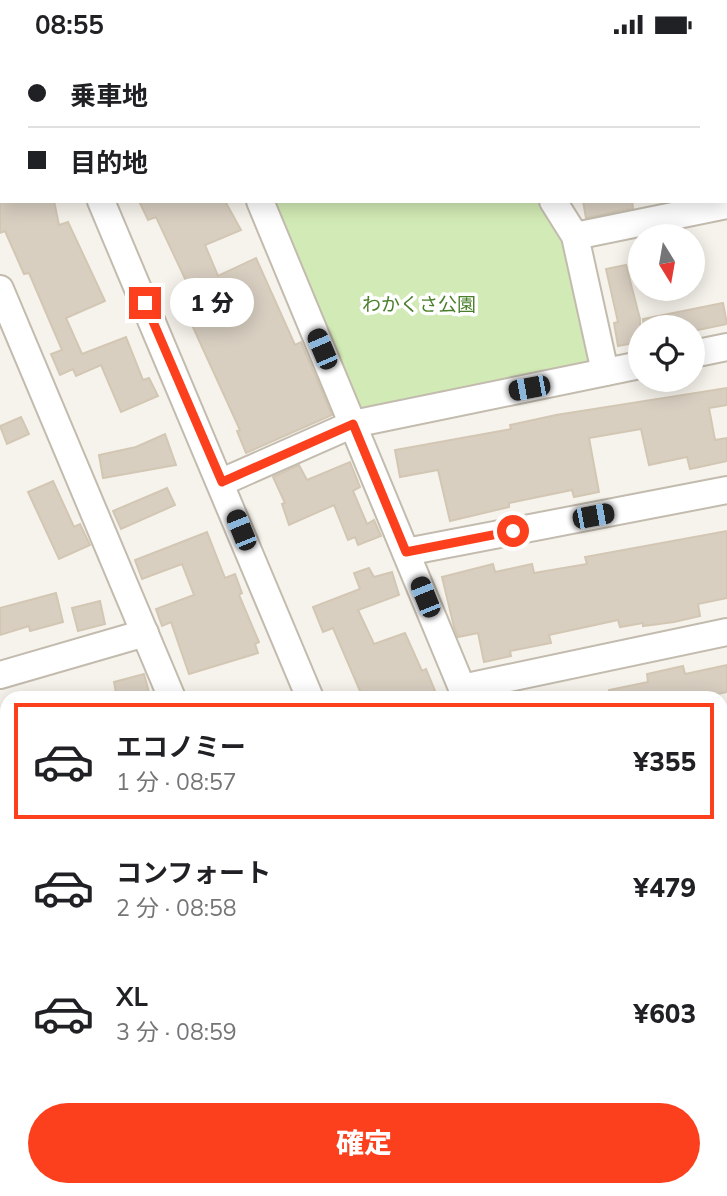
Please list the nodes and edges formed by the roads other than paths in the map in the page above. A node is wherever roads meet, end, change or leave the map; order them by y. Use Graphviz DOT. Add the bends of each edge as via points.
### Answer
graph roads {
  1 [pos="102,203"];
  2 [pos="261,203"];
  3 [pos="554,203"];
  4 [pos="727,205"];
  5 [pos="575,236"];
  6 [pos="0,289"];
  7 [pos="727,347"];
  8 [pos="705,352"];
  9 [pos="628,367"];
  10 [pos="605,372"];
  11 [pos="353,424"];
  12 [pos="222,482"];
  13 [pos="727,490"];
  14 [pos="406,552"];
  15 [pos="727,632"];
  16 [pos="145,633"];
  17 [pos="0,675"];
  18 [pos="169,691"];
  19 [pos="307,691"];
  1 -- 12 [label="street"];
  2 -- 11 [label="street"];
  3 -- 5 [label="street"];
  4 -- 5 [label="street"];
  5 -- 10 [label="street"];
  6 -- 16 [label="street"];
  7 -- 8 [label="street"];
  9 -- 10 [label="street"];
  10 -- 11 [label="street"];
  11 -- 12 [label="street"];
  11 -- 14 [label="street"];
  12 -- 19 [label="street"];
  13 -- 14 [label="street"];
  14 -- 15 [label="street" via="462,688"];
  16 -- 17 [label="street"];
  16 -- 18 [label="street"];
}
